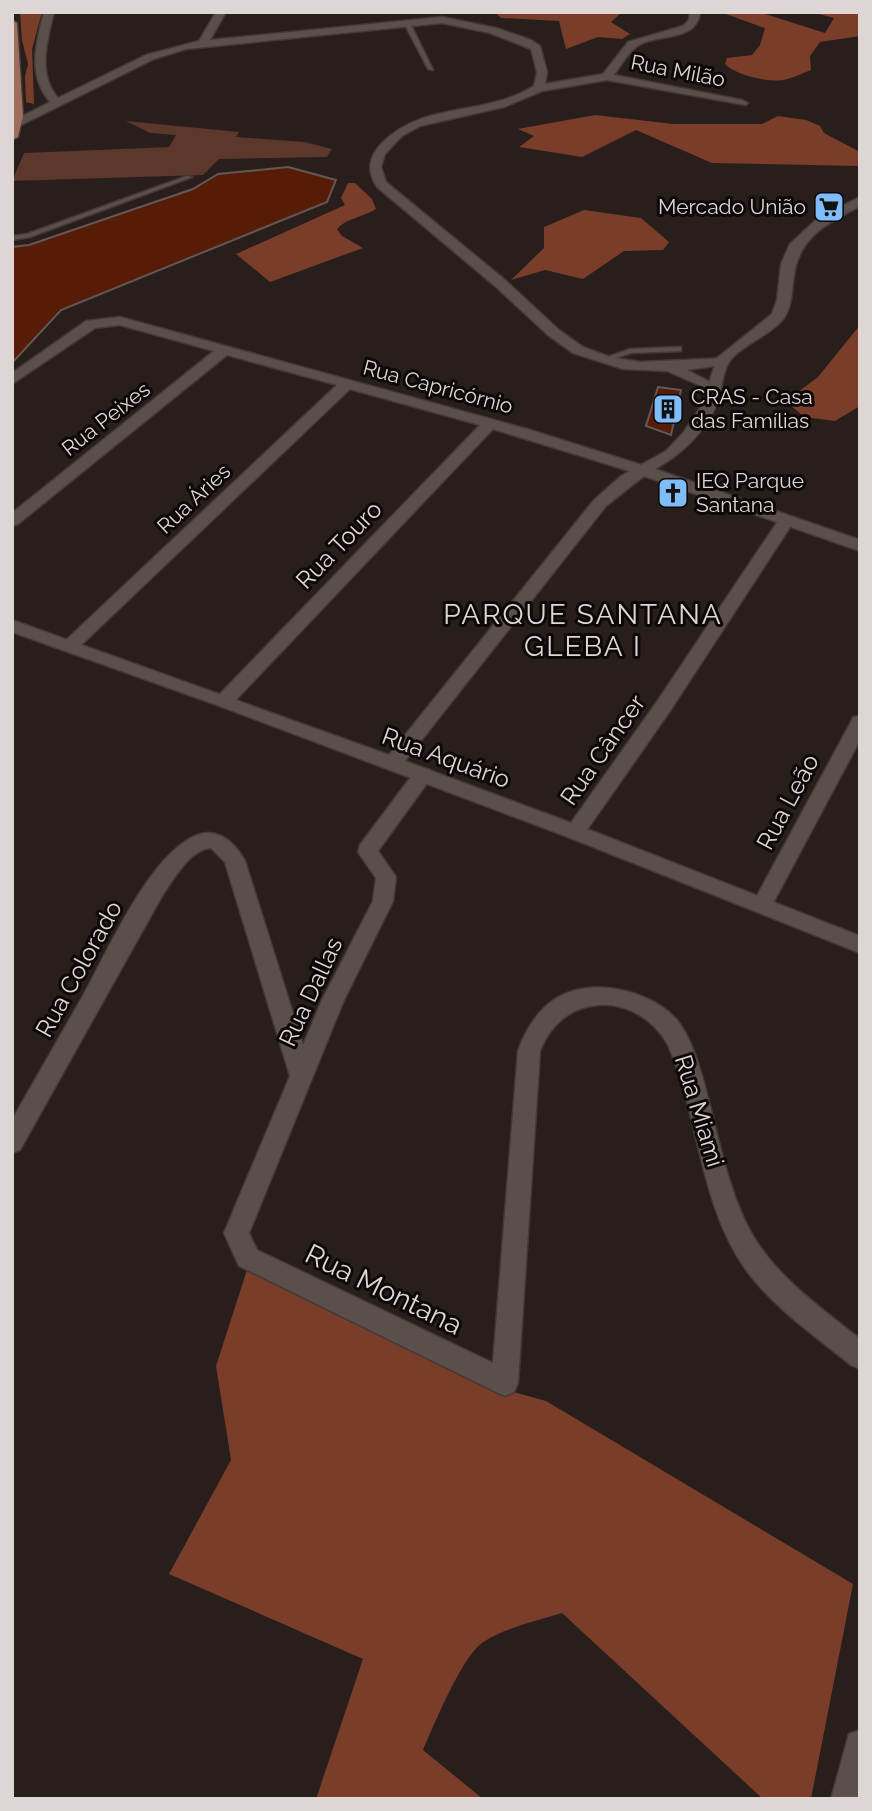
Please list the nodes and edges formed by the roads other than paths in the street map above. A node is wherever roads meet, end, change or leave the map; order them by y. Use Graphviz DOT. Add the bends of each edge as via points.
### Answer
graph roads {
  1 [pos="50,12"];
  2 [pos="221,12"];
  3 [pos="695,12"];
  4 [pos="425,16"];
  5 [pos="12,23"];
  6 [pos="407,23"];
  7 [pos="203,43"];
  8 [pos="431,69"];
  9 [pos="607,77"];
  10 [pos="539,88"];
  11 [pos="742,103"];
  12 [pos="50,105"];
  13 [pos="17,106"];
  14 [pos="17,122"];
  15 [pos="12,136"];
  16 [pos="189,177"];
  17 [pos="860,201"];
  18 [pos="12,238"];
  19 [pos="678,349"];
  20 [pos="225,350"];
  21 [pos="603,360"];
  22 [pos="722,361"];
  23 [pos="673,369"];
  24 [pos="12,380"];
  25 [pos="346,384"];
  26 [pos="715,388"];
  27 [pos="490,423"];
  28 [pos="642,470"];
  29 [pos="12,521"];
  30 [pos="786,521"];
  31 [pos="860,546"];
  32 [pos="12,626"];
  33 [pos="70,646"];
  34 [pos="224,701"];
  35 [pos="860,722"];
  36 [pos="392,764"];
  37 [pos="423,775"];
  38 [pos="575,832"];
  39 [pos="762,905"];
  40 [pos="860,944"];
  41 [pos="301,1075"];
  42 [pos="12,1143"];
  43 [pos="241,1245"];
  44 [pos="860,1356"];
  45 [pos="505,1383"];
  46 [pos="860,1745"];
  47 [pos="847,1799"];
  1 -- 12 [label="street" via="40,48 40,71"];
  2 -- 7 [label="street"];
  3 -- 9 [label="street" via="687,28 632,44"];
  4 -- 6 [label="street"];
  4 -- 10 [label="street" via="527,42 539,55"];
  5 -- 13 [label="main road"];
  6 -- 7 [label="street"];
  6 -- 8 [label="lane"];
  7 -- 12 [label="street" via="150,57"];
  9 -- 10 [label="street"];
  9 -- 11 [label="street, Rua Milão"];
  10 -- 21 [label="street" via="516,100 410,124 377,156 375,176 556,334"];
  12 -- 13 [label="street"];
  12 -- 14 [label="street"];
  13 -- 14 [label="main road"];
  14 -- 15 [label="main road"];
  16 -- 18 [label="lane"];
  17 -- 22 [label="street" via="801,238 788,264 778,316"];
  19 -- 21 [label="lane" via="631,351"];
  20 -- 24 [label="street, Rua Capricórnio" via="120,321 100,322 86,327"];
  20 -- 25 [label="street, Rua Capricórnio"];
  20 -- 29 [label="street, Rua Peixes"];
  21 -- 23 [label="street"];
  22 -- 23 [label="street"];
  22 -- 26 [label="street"];
  23 -- 26 [label="street"];
  25 -- 27 [label="street, Rua Capricórnio"];
  25 -- 33 [label="street, Rua Áries"];
  26 -- 28 [label="street" via="688,436 671,454"];
  27 -- 28 [label="street, Rua Capricórnio"];
  27 -- 34 [label="street, Rua Touro"];
  28 -- 30 [label="street, Rua Capricórnio"];
  28 -- 36 [label="street" via="600,503"];
  30 -- 31 [label="street, Rua Capricórnio"];
  30 -- 38 [label="street, Rua Câncer"];
  32 -- 33 [label="street, Rua Aquário"];
  33 -- 34 [label="street, Rua Aquário"];
  34 -- 36 [label="street, Rua Aquário"];
  35 -- 39 [label="street, Rua Leão"];
  36 -- 37 [label="street, Rua Aquário"];
  37 -- 38 [label="street, Rua Aquário"];
  37 -- 41 [label="street, Rua Dallas" via="370,845 369,857 386,877 383,901"];
  38 -- 39 [label="street, Rua Aquário"];
  39 -- 40 [label="street, Rua Aquário"];
  41 -- 42 [label="street, Rua Colorado" via="234,861 224,845 212,840 196,843 178,858 132,926"];
  41 -- 43 [label="street, Rua Dallas" via="236,1233"];
  43 -- 45 [label="street, Rua Montana" via="248,1258"];
  44 -- 45 [label="street, Rua Miami" via="770,1280 742,1240 682,1050 668,1027 649,1010 628,1002 585,997 562,1004 550,1014 529,1051"];
  46 -- 47 [label="street"];
}
